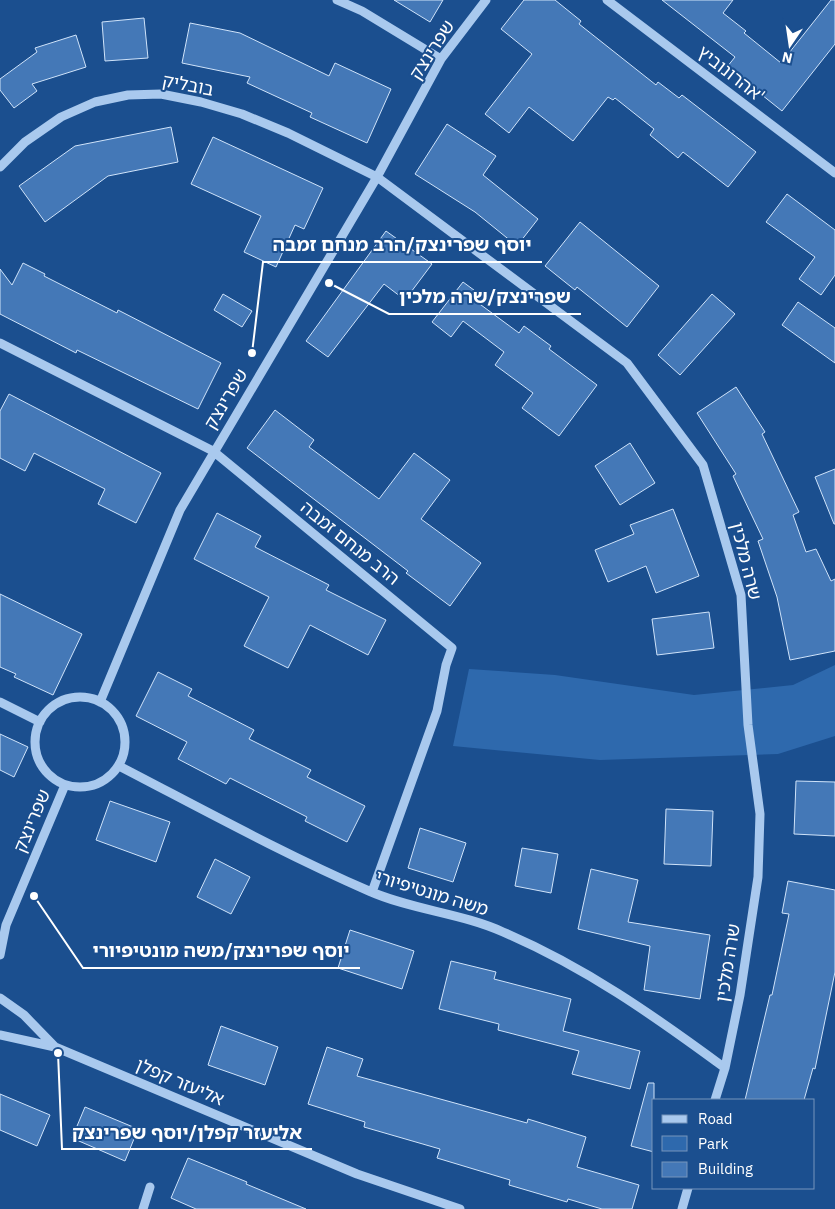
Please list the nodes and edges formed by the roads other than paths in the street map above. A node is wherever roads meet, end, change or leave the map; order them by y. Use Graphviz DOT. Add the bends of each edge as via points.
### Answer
graph roads {
  1 [pos="337,0"];
  2 [pos="486,0"];
  3 [pos="608,0"];
  4 [pos="441,59"];
  5 [pos="0,167"];
  6 [pos="835,173"];
  7 [pos="377,177"];
  8 [pos="0,344"];
  9 [pos="213,452"];
  10 [pos="0,702"];
  11 [pos="100,702"];
  12 [pos="40,722"];
  13 [pos="119,766"];
  14 [pos="65,785"];
  15 [pos="372,892"];
  16 [pos="3,928"];
  17 [pos="0,955"];
  18 [pos="0,998"];
  19 [pos="0,1035"];
  20 [pos="56,1047"];
  21 [pos="725,1068"];
  22 [pos="715,1099"];
  23 [pos="150,1187"];
  24 [pos="688,1189"];
  25 [pos="143,1209"];
  26 [pos="460,1209"];
  27 [pos="682,1209"];
  1 -- 4 [label="street" via="362,11"];
  2 -- 4 [label="street, שפרינצק"];
  3 -- 6 [label="street, אהרונוביץ'"];
  4 -- 7 [label="street, שפרינצק"];
  5 -- 7 [label="street, בובליק" via="25,142 61,117 95,102 128,95 161,94 242,114"];
  7 -- 9 [label="street, שפרינצק"];
  7 -- 21 [label="street, שרה מלכין" via="626,363 703,465 741,595 748,725 760,814 758,877"];
  8 -- 9 [label="street, הרב מנחם זמבה"];
  9 -- 11 [label="street, שפרינצק" via="180,510"];
  9 -- 15 [label="street, הרב מנחם זמבה" via="452,648 437,711"];
  10 -- 12 [label="street"];
  11 -- 12 [label="street" via="87,698 60,702 48,710"];
  11 -- 13 [label="street" via="117,717 126,737 125,752"];
  12 -- 14 [label="street" via="35,736 36,752 52,778"];
  13 -- 14 [label="street" via="109,778 96,785 80,788"];
  13 -- 15 [label="street, משה מונטיפיורי" via="295,857"];
  14 -- 16 [label="street, שפרינצק"];
  15 -- 21 [label="street, משה מונטיפיורי" via="502,931 586,972 648,1011"];
  16 -- 17 [label="street, שפרינצק"];
  18 -- 20 [label="street, אליעזר קפלן" via="24,1015"];
  19 -- 20 [label="street, אליעזר קפלן"];
  20 -- 26 [label="street, אליעזר קפלן" via="357,1174"];
  21 -- 22 [label="street, שרה מלכין"];
  23 -- 25 [label="street"];
  24 -- 27 [label="street"];
}
